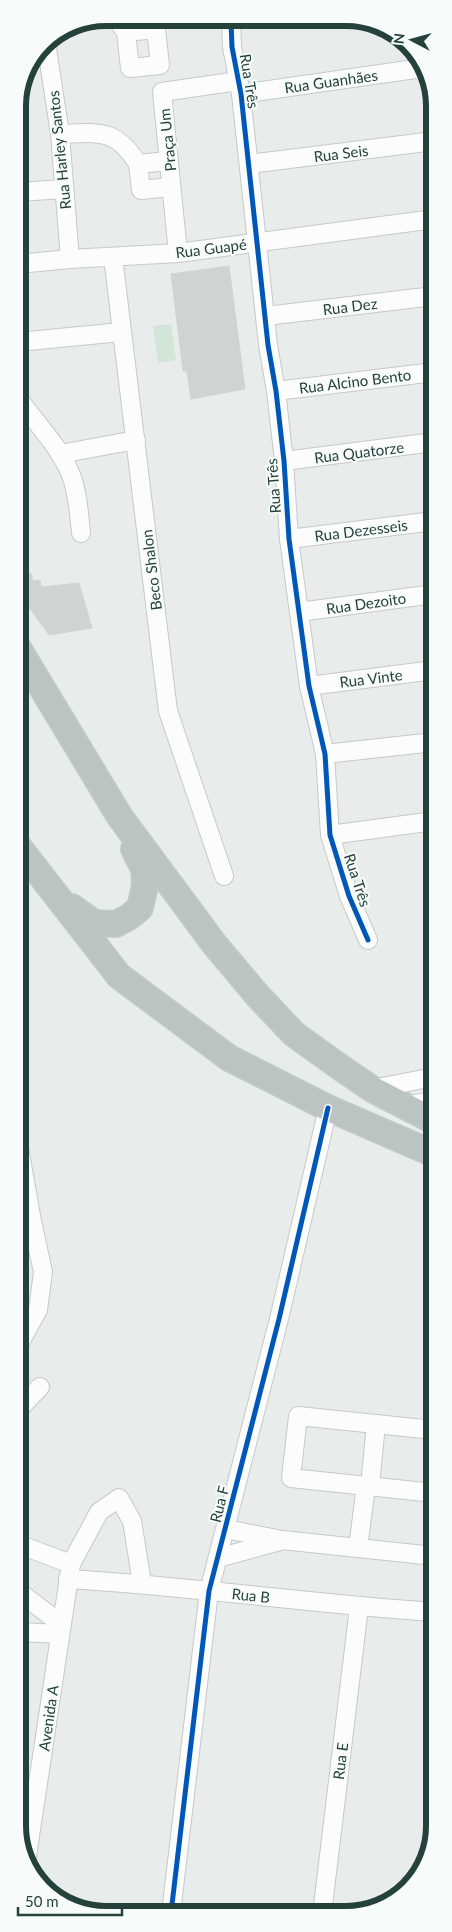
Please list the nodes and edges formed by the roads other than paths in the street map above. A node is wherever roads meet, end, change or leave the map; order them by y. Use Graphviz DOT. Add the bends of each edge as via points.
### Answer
graph roads {
  1 [pos="231,26"];
  2 [pos="123,28"];
  3 [pos="48,53"];
  4 [pos="160,65"];
  5 [pos="416,69"];
  6 [pos="239,88"];
  7 [pos="162,92"];
  8 [pos="60,134"];
  9 [pos="426,142"];
  10 [pos="168,161"];
  11 [pos="138,164"];
  12 [pos="249,164"];
  13 [pos="171,187"];
  14 [pos="64,189"];
  15 [pos="26,191"];
  16 [pos="426,220"];
  17 [pos="258,242"];
  18 [pos="178,253"];
  19 [pos="112,257"];
  20 [pos="70,259"];
  21 [pos="26,263"];
  22 [pos="426,297"];
  23 [pos="266,316"];
  24 [pos="121,332"];
  25 [pos="26,341"];
  26 [pos="426,373"];
  27 [pos="276,391"];
  28 [pos="26,409"];
  29 [pos="136,440"];
  30 [pos="426,443"];
  31 [pos="60,454"];
  32 [pos="284,461"];
  33 [pos="426,522"];
  34 [pos="81,533"];
  35 [pos="289,539"];
  36 [pos="426,595"];
  37 [pos="299,612"];
  38 [pos="26,661"];
  39 [pos="426,671"];
  40 [pos="309,686"];
  41 [pos="426,743"];
  42 [pos="325,754"];
  43 [pos="120,817"];
  44 [pos="426,822"];
  45 [pos="330,835"];
  46 [pos="26,856"];
  47 [pos="224,876"];
  48 [pos="56,895"];
  49 [pos="368,940"];
  50 [pos="426,1078"];
  51 [pos="372,1089"];
  52 [pos="426,1102"];
  53 [pos="404,1106"];
  54 [pos="328,1108"];
  55 [pos="426,1117"];
  56 [pos="426,1151"];
  57 [pos="26,1187"];
  58 [pos="26,1332"];
  59 [pos="40,1387"];
  60 [pos="26,1402"];
  61 [pos="376,1424"];
  62 [pos="426,1429"];
  63 [pos="368,1486"];
  64 [pos="426,1491"];
  65 [pos="226,1529"];
  66 [pos="282,1540"];
  67 [pos="26,1548"];
  68 [pos="358,1548"];
  69 [pos="426,1555"];
  70 [pos="218,1558"];
  71 [pos="70,1571"];
  72 [pos="142,1583"];
  73 [pos="209,1591"];
  74 [pos="26,1598"];
  75 [pos="359,1608"];
  76 [pos="426,1612"];
  77 [pos="60,1629"];
  78 [pos="26,1631"];
  79 [pos="28,1844"];
  80 [pos="172,1906"];
  81 [pos="323,1906"];
  1 -- 6 [label="street, Rua Três"];
  2 -- 4 [label="street, Praça Um" via="156,29"];
  2 -- 4 [label="street, Praça Um" via="130,68"];
  3 -- 8 [label="street, Rua Harley Santos"];
  4 -- 7 [label="street, Praça Um"];
  5 -- 6 [label="street, Rua Guanhães"];
  6 -- 7 [label="street, Praça Um"];
  6 -- 12 [label="street, Rua Três"];
  7 -- 10 [label="street, Praça Um"];
  8 -- 11 [label="street" via="106,134 120,140"];
  8 -- 14 [label="street, Rua Harley Santos"];
  9 -- 12 [label="street, Rua Seis"];
  10 -- 11 [label="street"];
  10 -- 13 [label="street, Praça Um"];
  11 -- 13 [label="street" via="141,190"];
  12 -- 17 [label="street, Rua Três"];
  13 -- 18 [label="street, Praça Um"];
  14 -- 15 [label="street"];
  14 -- 20 [label="street, Rua Harley Santos"];
  16 -- 17 [label="street, Rua Guapé"];
  17 -- 18 [label="street, Rua Guapé"];
  17 -- 23 [label="street, Rua Três"];
  18 -- 19 [label="street, Rua Guapé"];
  19 -- 20 [label="street, Rua Guapé"];
  19 -- 24 [label="street, Beco Shalon"];
  20 -- 21 [label="street, Rua Guapé"];
  22 -- 23 [label="street, Rua Dez"];
  23 -- 27 [label="street, Rua Três"];
  24 -- 25 [label="street"];
  24 -- 29 [label="street, Beco Shalon"];
  26 -- 27 [label="street, Rua Alcino Bento"];
  27 -- 32 [label="street, Rua Três"];
  28 -- 31 [label="street"];
  29 -- 31 [label="street"];
  29 -- 47 [label="street, Beco Shalon" via="168,711"];
  30 -- 32 [label="street, Rua Quatorze"];
  31 -- 34 [label="street" via="76,492"];
  32 -- 35 [label="street, Rua Três"];
  33 -- 35 [label="street, Rua Dezesseis"];
  35 -- 37 [label="street, Rua Três"];
  36 -- 37 [label="street, Rua Dezoito"];
  37 -- 40 [label="street, Rua Três"];
  38 -- 43 [label="highway"];
  39 -- 40 [label="street, Rua Vinte"];
  40 -- 42 [label="street, Rua Três"];
  41 -- 42 [label="street"];
  42 -- 45 [label="street, Rua Três"];
  43 -- 48 [label="highway" via="144,869 145,885 140,908 116,924 94,923"];
  43 -- 51 [label="highway" via="215,946 258,996 294,1034"];
  44 -- 45 [label="street"];
  45 -- 49 [label="street, Rua Três" via="348,896"];
  46 -- 48 [label="highway"];
  48 -- 54 [label="highway" via="120,976 228,1058"];
  50 -- 51 [label="street"];
  51 -- 53 [label="highway"];
  52 -- 53 [label="street"];
  53 -- 55 [label="highway"];
  54 -- 56 [label="highway"];
  54 -- 65 [label="street, Rua F"];
  57 -- 58 [label="street" via="43,1272 38,1310"];
  59 -- 60 [label="street"];
  61 -- 62 [label="street"];
  61 -- 63 [label="street"];
  61 -- 63 [label="street" via="298,1416 291,1478"];
  63 -- 64 [label="street"];
  63 -- 68 [label="street"];
  65 -- 66 [label="street"];
  65 -- 70 [label="street, Rua F"];
  66 -- 68 [label="street"];
  66 -- 70 [label="street"];
  67 -- 71 [label="street, Rua B"];
  68 -- 69 [label="street"];
  70 -- 73 [label="street, Rua F"];
  71 -- 72 [label="street, Rua B"];
  71 -- 72 [label="street, Avenida A" via="99,1512 119,1498 132,1521"];
  71 -- 77 [label="street, Avenida A"];
  72 -- 73 [label="street, Rua B"];
  73 -- 75 [label="street, Rua B"];
  73 -- 80 [label="street, Rua F"];
  74 -- 77 [label="street"];
  75 -- 76 [label="street, Rua B"];
  75 -- 81 [label="street, Rua E"];
  77 -- 78 [label="street"];
  77 -- 79 [label="street, Avenida A"];
}
